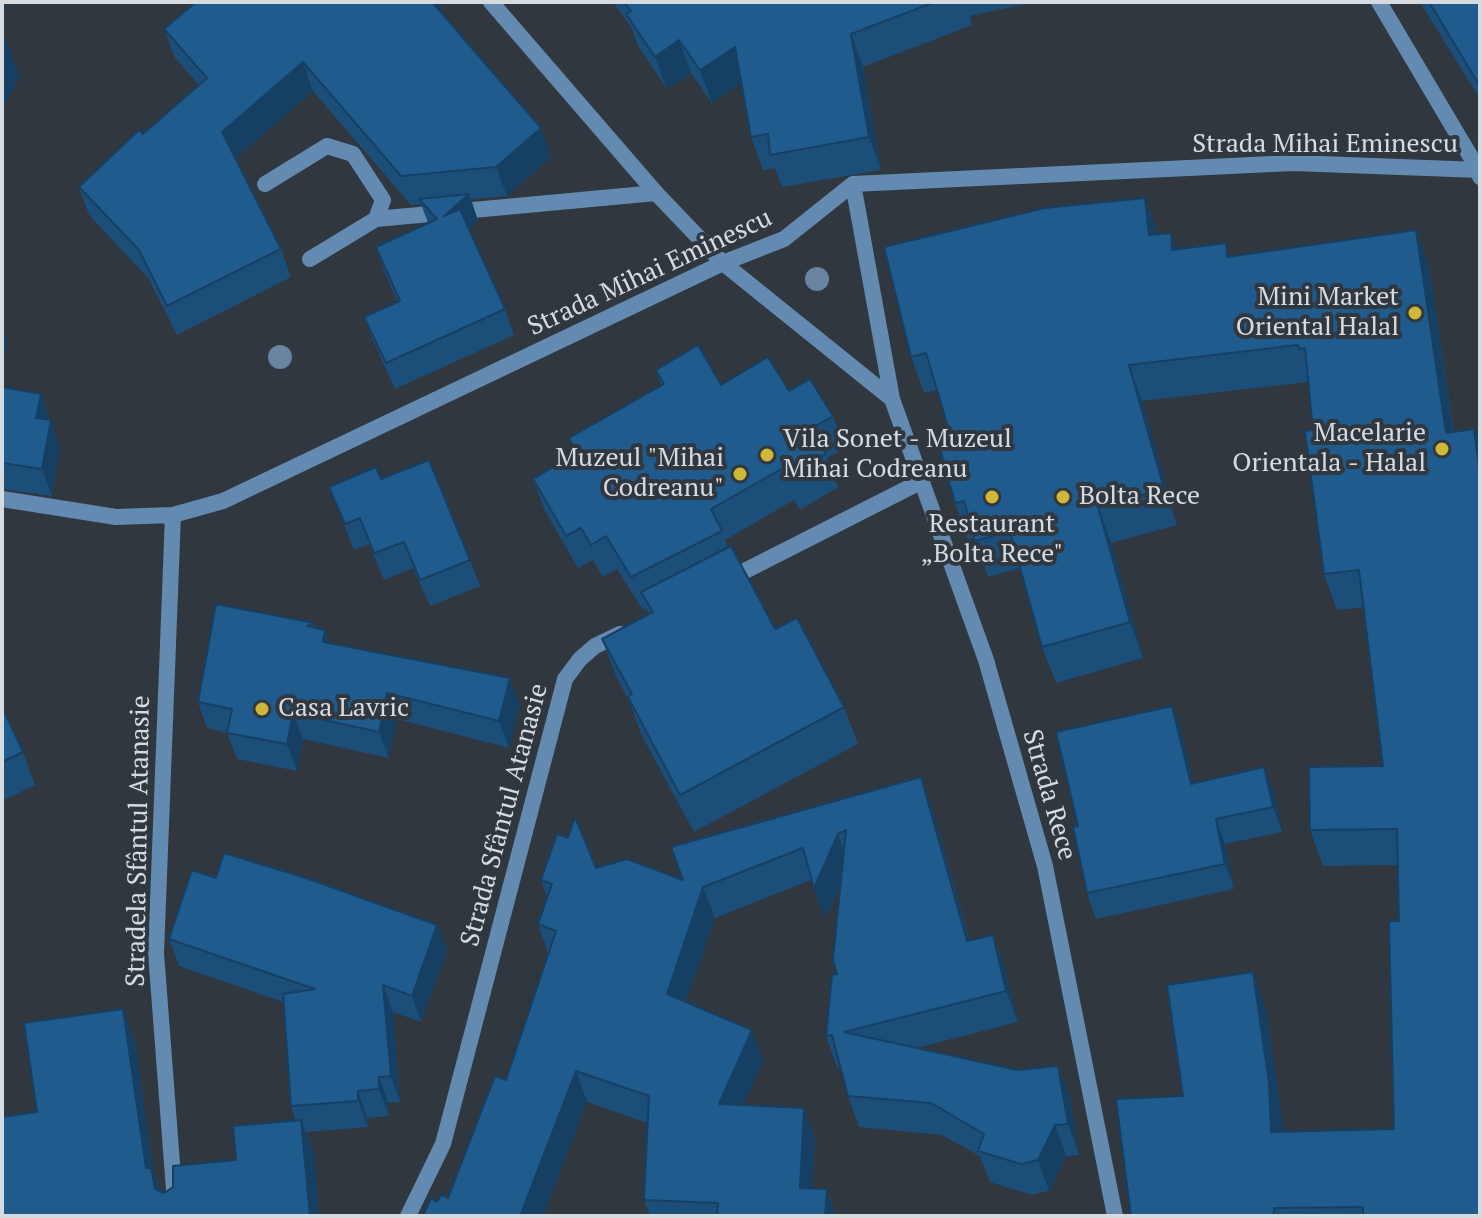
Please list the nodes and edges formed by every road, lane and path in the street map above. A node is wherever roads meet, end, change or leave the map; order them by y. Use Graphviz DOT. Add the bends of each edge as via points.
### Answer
graph roads {
  1 [pos="491,2"];
  2 [pos="1379,2"];
  3 [pos="1480,173"];
  4 [pos="265,184"];
  5 [pos="853,184"];
  6 [pos="656,193"];
  7 [pos="376,219"];
  8 [pos="310,259"];
  9 [pos="723,263"];
  10 [pos="892,399"];
  11 [pos="922,481"];
  12 [pos="2,499"];
  13 [pos="173,515"];
  14 [pos="709,589"];
  15 [pos="638,625"];
  16 [pos="176,1216"];
  17 [pos="408,1216"];
  18 [pos="1115,1216"];
  1 -- 6 [label="street"];
  2 -- 3 [label="street"];
  3 -- 5 [label="street, Strada Mihai Eminescu" via="1293,163"];
  4 -- 7 [label="street" via="327,146 353,154 383,200"];
  5 -- 9 [label="street, Strada Mihai Eminescu" via="784,239"];
  5 -- 10 [label="street, Strada Rece"];
  6 -- 7 [label="street"];
  6 -- 9 [label="street"];
  7 -- 8 [label="street"];
  9 -- 10 [label="street"];
  9 -- 13 [label="street, Strada Mihai Eminescu" via="223,501"];
  10 -- 11 [label="street, Strada Rece"];
  11 -- 14 [label="street"];
  11 -- 18 [label="street, Strada Rece" via="986,660 1045,866"];
  12 -- 13 [label="street, Strada Mihai Eminescu" via="116,517"];
  13 -- 16 [label="street, Stradela Sfântul Atanasie" via="156,953"];
  15 -- 17 [label="street, Strada Sfântul Atanasie" via="595,646 565,679 443,1144"];
}
